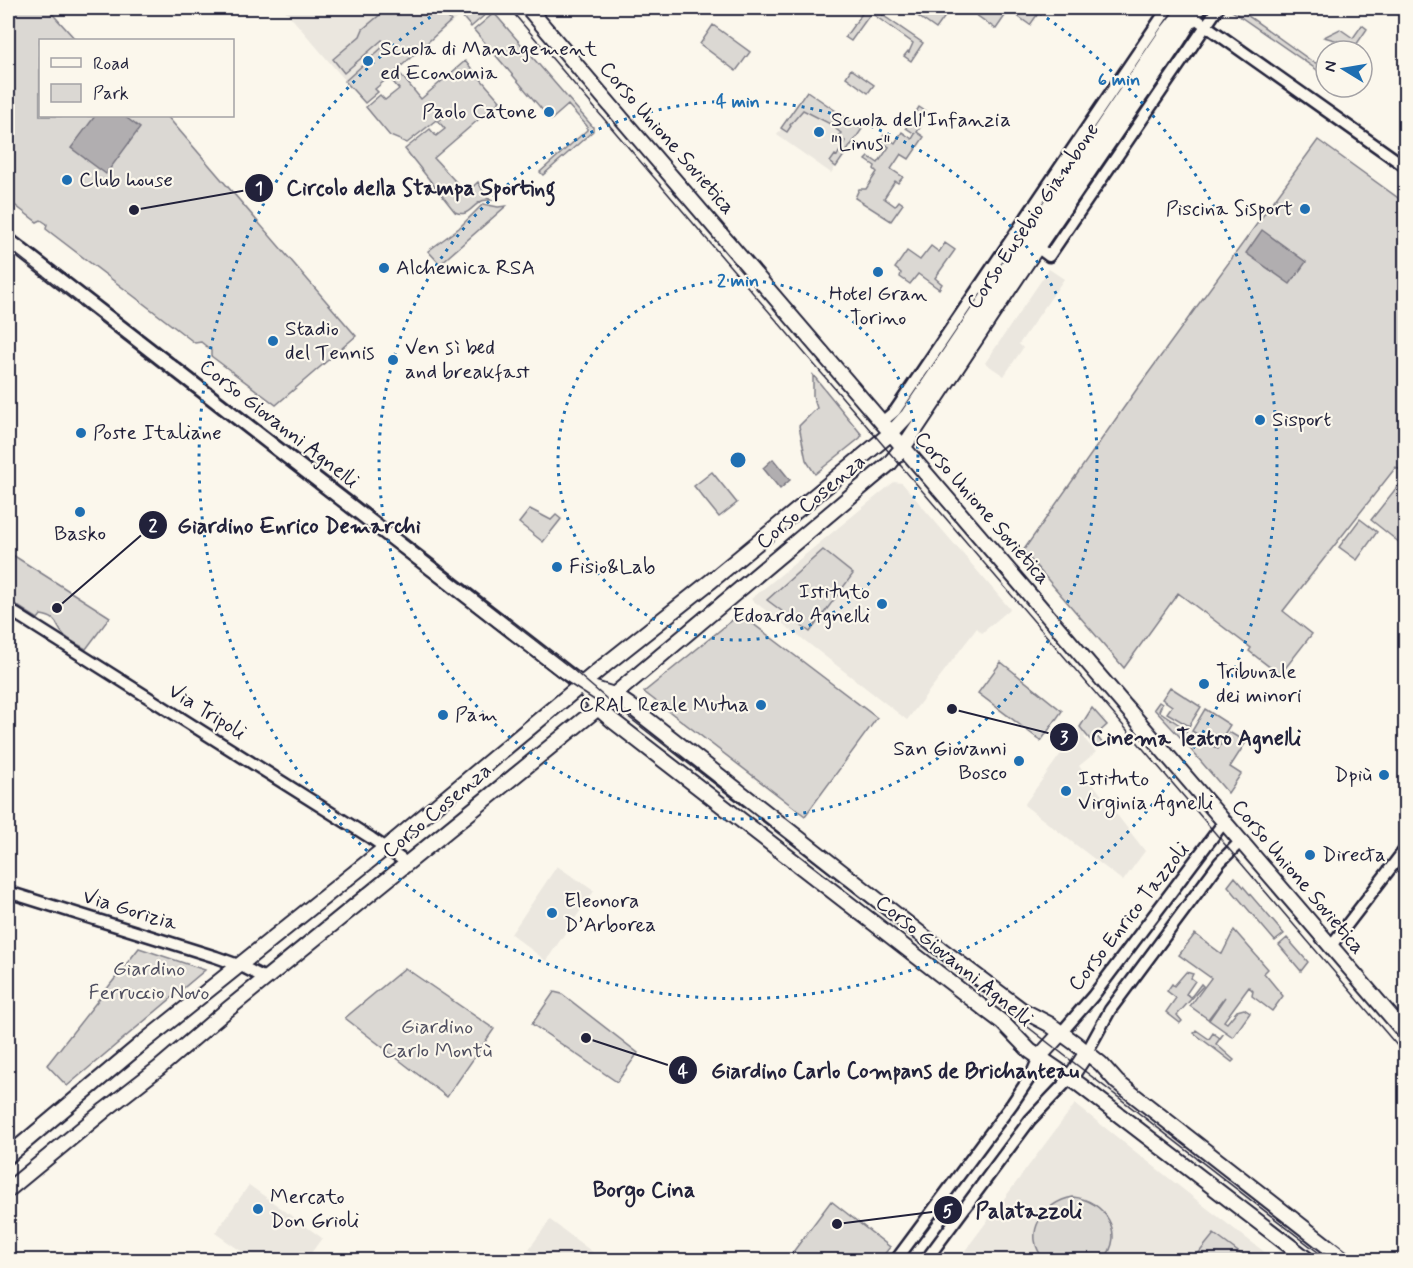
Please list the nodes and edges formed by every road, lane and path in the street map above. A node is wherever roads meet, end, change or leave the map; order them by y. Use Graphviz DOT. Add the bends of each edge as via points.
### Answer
graph roads {
  1 [pos="528,8"];
  2 [pos="1167,8"];
  3 [pos="1218,8"];
  4 [pos="1190,10"];
  5 [pos="1206,26"];
  6 [pos="1406,167"];
  7 [pos="1014,231"];
  8 [pos="8,240"];
  9 [pos="1031,244"];
  10 [pos="886,428"];
  11 [pos="904,448"];
  12 [pos="890,463"];
  13 [pos="8,609"];
  14 [pos="582,685"];
  15 [pos="614,695"];
  16 [pos="598,708"];
  17 [pos="1224,822"];
  18 [pos="1240,842"];
  19 [pos="386,848"];
  20 [pos="1406,848"];
  21 [pos="407,863"];
  22 [pos="8,892"];
  23 [pos="1330,947"];
  24 [pos="241,966"];
  25 [pos="267,979"];
  26 [pos="1061,1033"];
  27 [pos="1406,1034"];
  28 [pos="1087,1052"];
  29 [pos="1039,1057"];
  30 [pos="1070,1078"];
  31 [pos="8,1156"];
  32 [pos="8,1190"];
  33 [pos="896,1260"];
  34 [pos="926,1260"];
  35 [pos="1308,1260"];
  36 [pos="1345,1260"];
  1 -- 10 [label="main road, Corso Unione Sovietica"];
  2 -- 7 [label="street, Corso Eusebio Giambone"];
  3 -- 5 [label="street, Corso Eusebio Giambone"];
  4 -- 5 [label="street"];
  4 -- 9 [label="main road, Corso Eusebio Giambone" via="1167,32"];
  5 -- 6 [label="street"];
  5 -- 9 [label="street, Corso Eusebio Giambone" via="1049,256"];
  7 -- 9 [label="street"];
  7 -- 10 [label="street, Corso Eusebio Giambone"];
  8 -- 14 [label="main road, Corso Giovanni Agnelli"];
  9 -- 10 [label="main road, Corso Eusebio Giambone" via="908,415"];
  9 -- 11 [label="main road, Corso Eusebio Giambone"];
  10 -- 11 [label="main road, Corso Unione Sovietica"];
  10 -- 14 [label="main road, Corso Cosenza"];
  11 -- 12 [label="main road, Corso Eusebio Giambone"];
  11 -- 17 [label="main road, Corso Unione Sovietica"];
  12 -- 15 [label="main road, Corso Cosenza"];
  13 -- 19 [label="street, Via Tripoli"];
  14 -- 15 [label="main road, Corso Giovanni Agnelli"];
  14 -- 16 [label="main road, Corso Giovanni Agnelli"];
  14 -- 19 [label="main road, Corso Cosenza"];
  15 -- 16 [label="main road, Corso Cosenza"];
  15 -- 26 [label="main road, Corso Giovanni Agnelli" via="1022,1010"];
  16 -- 21 [label="main road, Corso Cosenza"];
  16 -- 29 [label="main road, Corso Giovanni Agnelli" via="1002,1022"];
  17 -- 18 [label="main road, Corso Unione Sovietica"];
  17 -- 26 [label="street, Corso Enrico Tazzoli"];
  18 -- 23 [label="main road, Corso Unione Sovietica"];
  18 -- 28 [label="street, Corso Enrico Tazzoli" via="1216,868 1116,1002"];
  19 -- 21 [label="street, Via Tripoli"];
  19 -- 24 [label="main road, Corso Cosenza"];
  20 -- 23 [label="street"];
  21 -- 25 [label="main road, Corso Cosenza"];
  22 -- 24 [label="street, Via Gorizia"];
  23 -- 27 [label="main road, Corso Unione Sovietica"];
  24 -- 25 [label="street, Via Gorizia"];
  24 -- 31 [label="main road, Corso Cosenza"];
  25 -- 32 [label="main road, Corso Cosenza"];
  26 -- 28 [label="main road, Corso Giovanni Agnelli"];
  26 -- 29 [label="main road"];
  28 -- 30 [label="main road"];
  28 -- 36 [label="main road" via="1117,1082"];
  29 -- 30 [label="main road, Corso Giovanni Agnelli"];
  29 -- 33 [label="street" via="1012,1104"];
  30 -- 34 [label="street" via="1030,1120"];
  30 -- 35 [label="main road, Corso Giovanni Agnelli"];
}
